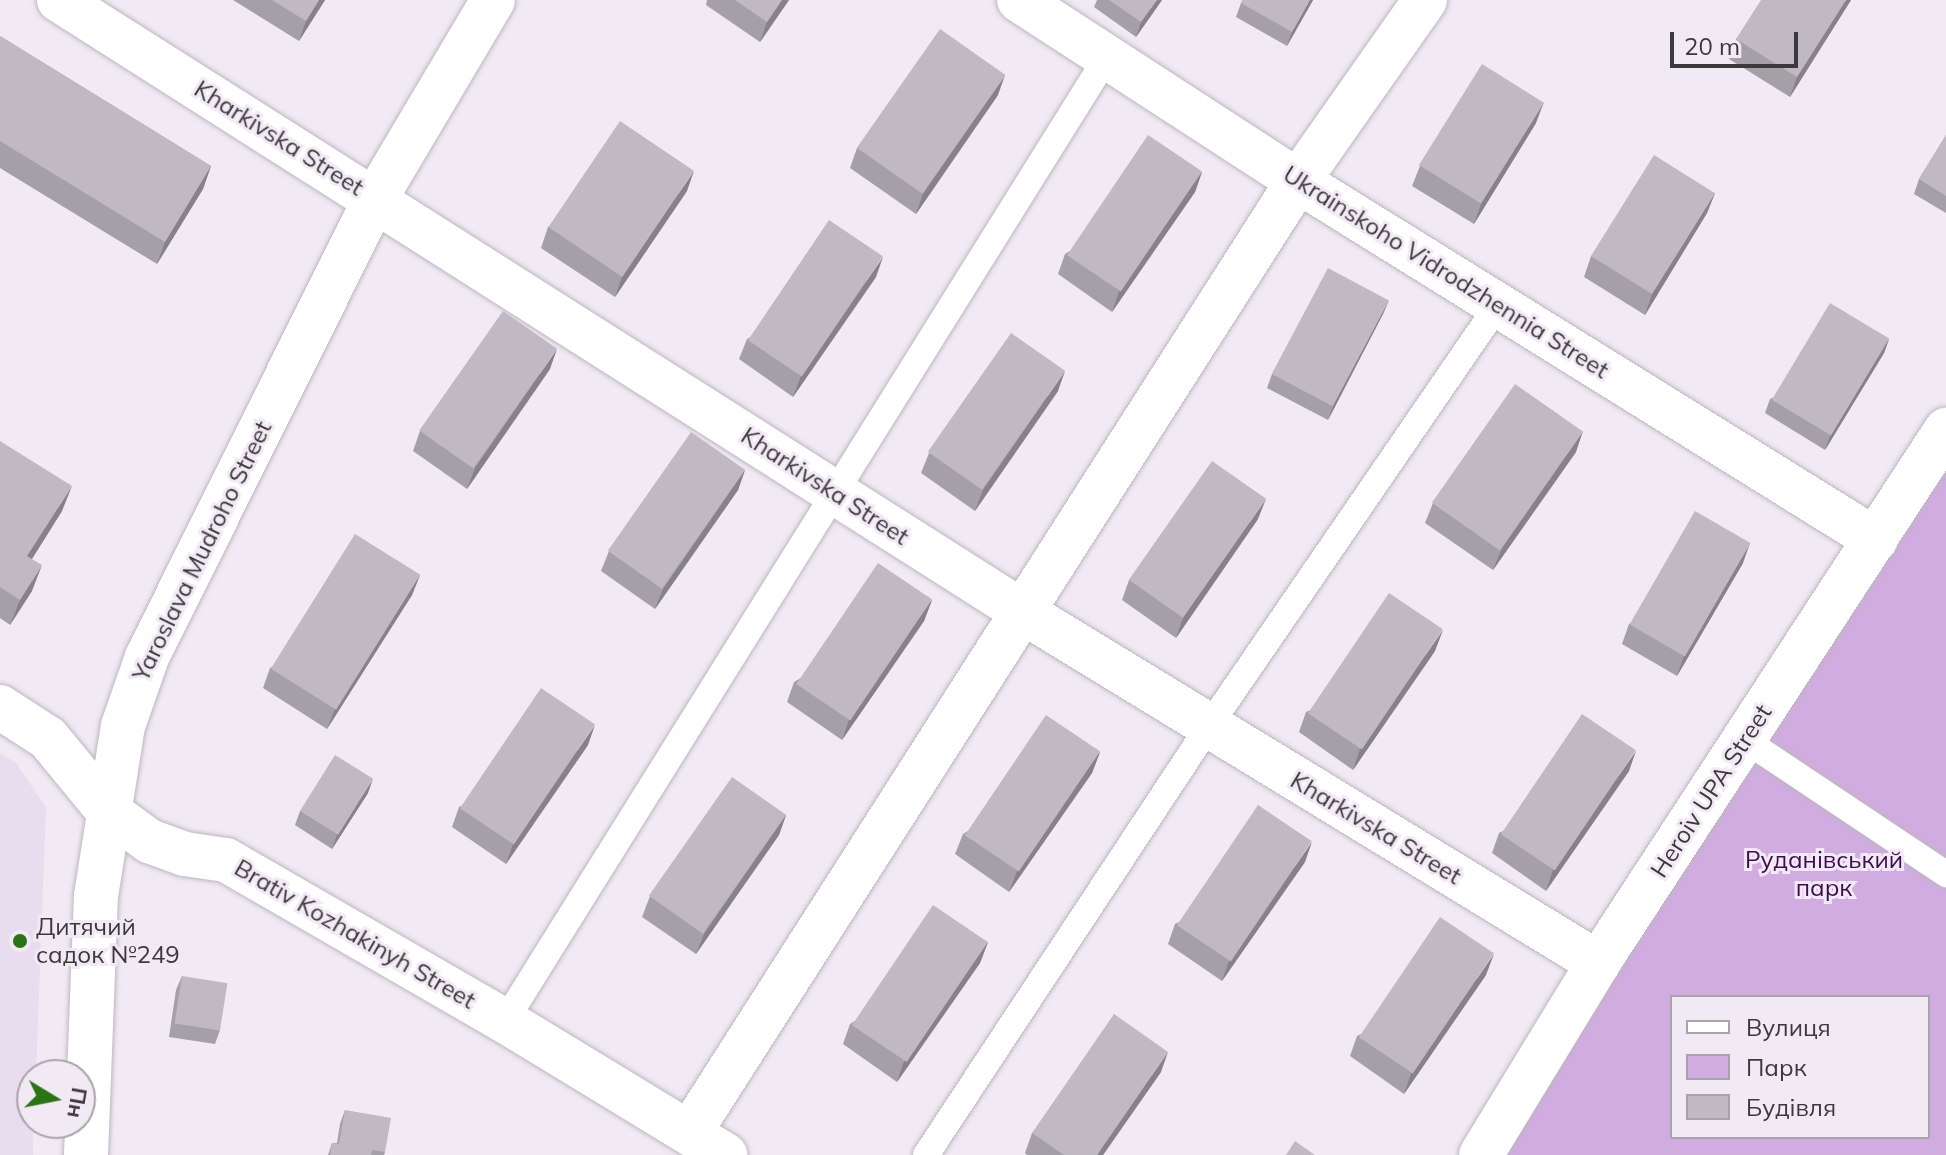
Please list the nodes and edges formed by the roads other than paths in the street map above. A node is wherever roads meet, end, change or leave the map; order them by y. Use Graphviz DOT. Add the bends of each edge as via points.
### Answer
graph roads {
  1 [pos="59,0"];
  2 [pos="493,0"];
  3 [pos="1019,0"];
  4 [pos="1425,0"];
  5 [pos="1107,57"];
  6 [pos="1298,181"];
  7 [pos="375,199"];
  8 [pos="1498,305"];
  9 [pos="1946,430"];
  10 [pos="834,492"];
  11 [pos="1876,540"];
  12 [pos="1023,612"];
  13 [pos="0,707"];
  14 [pos="1209,726"];
  15 [pos="1745,740"];
  16 [pos="108,811"];
  17 [pos="1946,874"];
  18 [pos="1598,963"];
  19 [pos="505,1021"];
  20 [pos="709,1147"];
  21 [pos="86,1155"];
  22 [pos="926,1155"];
  23 [pos="1481,1155"];
  1 -- 7 [label="street, Kharkivska Street"];
  2 -- 7 [label="street, Yaroslava Mudroho Street"];
  3 -- 5 [label="street, Ukrainskoho Vidrodzhennia Street"];
  4 -- 6 [label="street"];
  5 -- 6 [label="street, Ukrainskoho Vidrodzhennia Street"];
  5 -- 10 [label="lane"];
  6 -- 8 [label="street, Ukrainskoho Vidrodzhennia Street"];
  6 -- 12 [label="street"];
  7 -- 10 [label="street, Kharkivska Street"];
  7 -- 16 [label="street, Yaroslava Mudroho Street" via="147,657 123,726"];
  8 -- 11 [label="street, Ukrainskoho Vidrodzhennia Street"];
  8 -- 14 [label="lane"];
  9 -- 11 [label="street, Heroiv UPA Street"];
  10 -- 12 [label="street, Kharkivska Street"];
  10 -- 19 [label="lane"];
  11 -- 15 [label="street, Heroiv UPA Street"];
  12 -- 14 [label="street, Kharkivska Street"];
  12 -- 20 [label="street"];
  13 -- 16 [label="street, Brativ Kozhakinyh Street" via="48,738"];
  14 -- 18 [label="street, Kharkivska Street"];
  14 -- 22 [label="lane"];
  15 -- 17 [label="lane"];
  15 -- 18 [label="street, Heroiv UPA Street"];
  16 -- 19 [label="street, Brativ Kozhakinyh Street" via="149,841 226,860"];
  16 -- 21 [label="street, Yaroslava Mudroho Street" via="96,896"];
  18 -- 23 [label="street, Heroiv UPA Street"];
  19 -- 20 [label="street, Brativ Kozhakinyh Street"];
}
